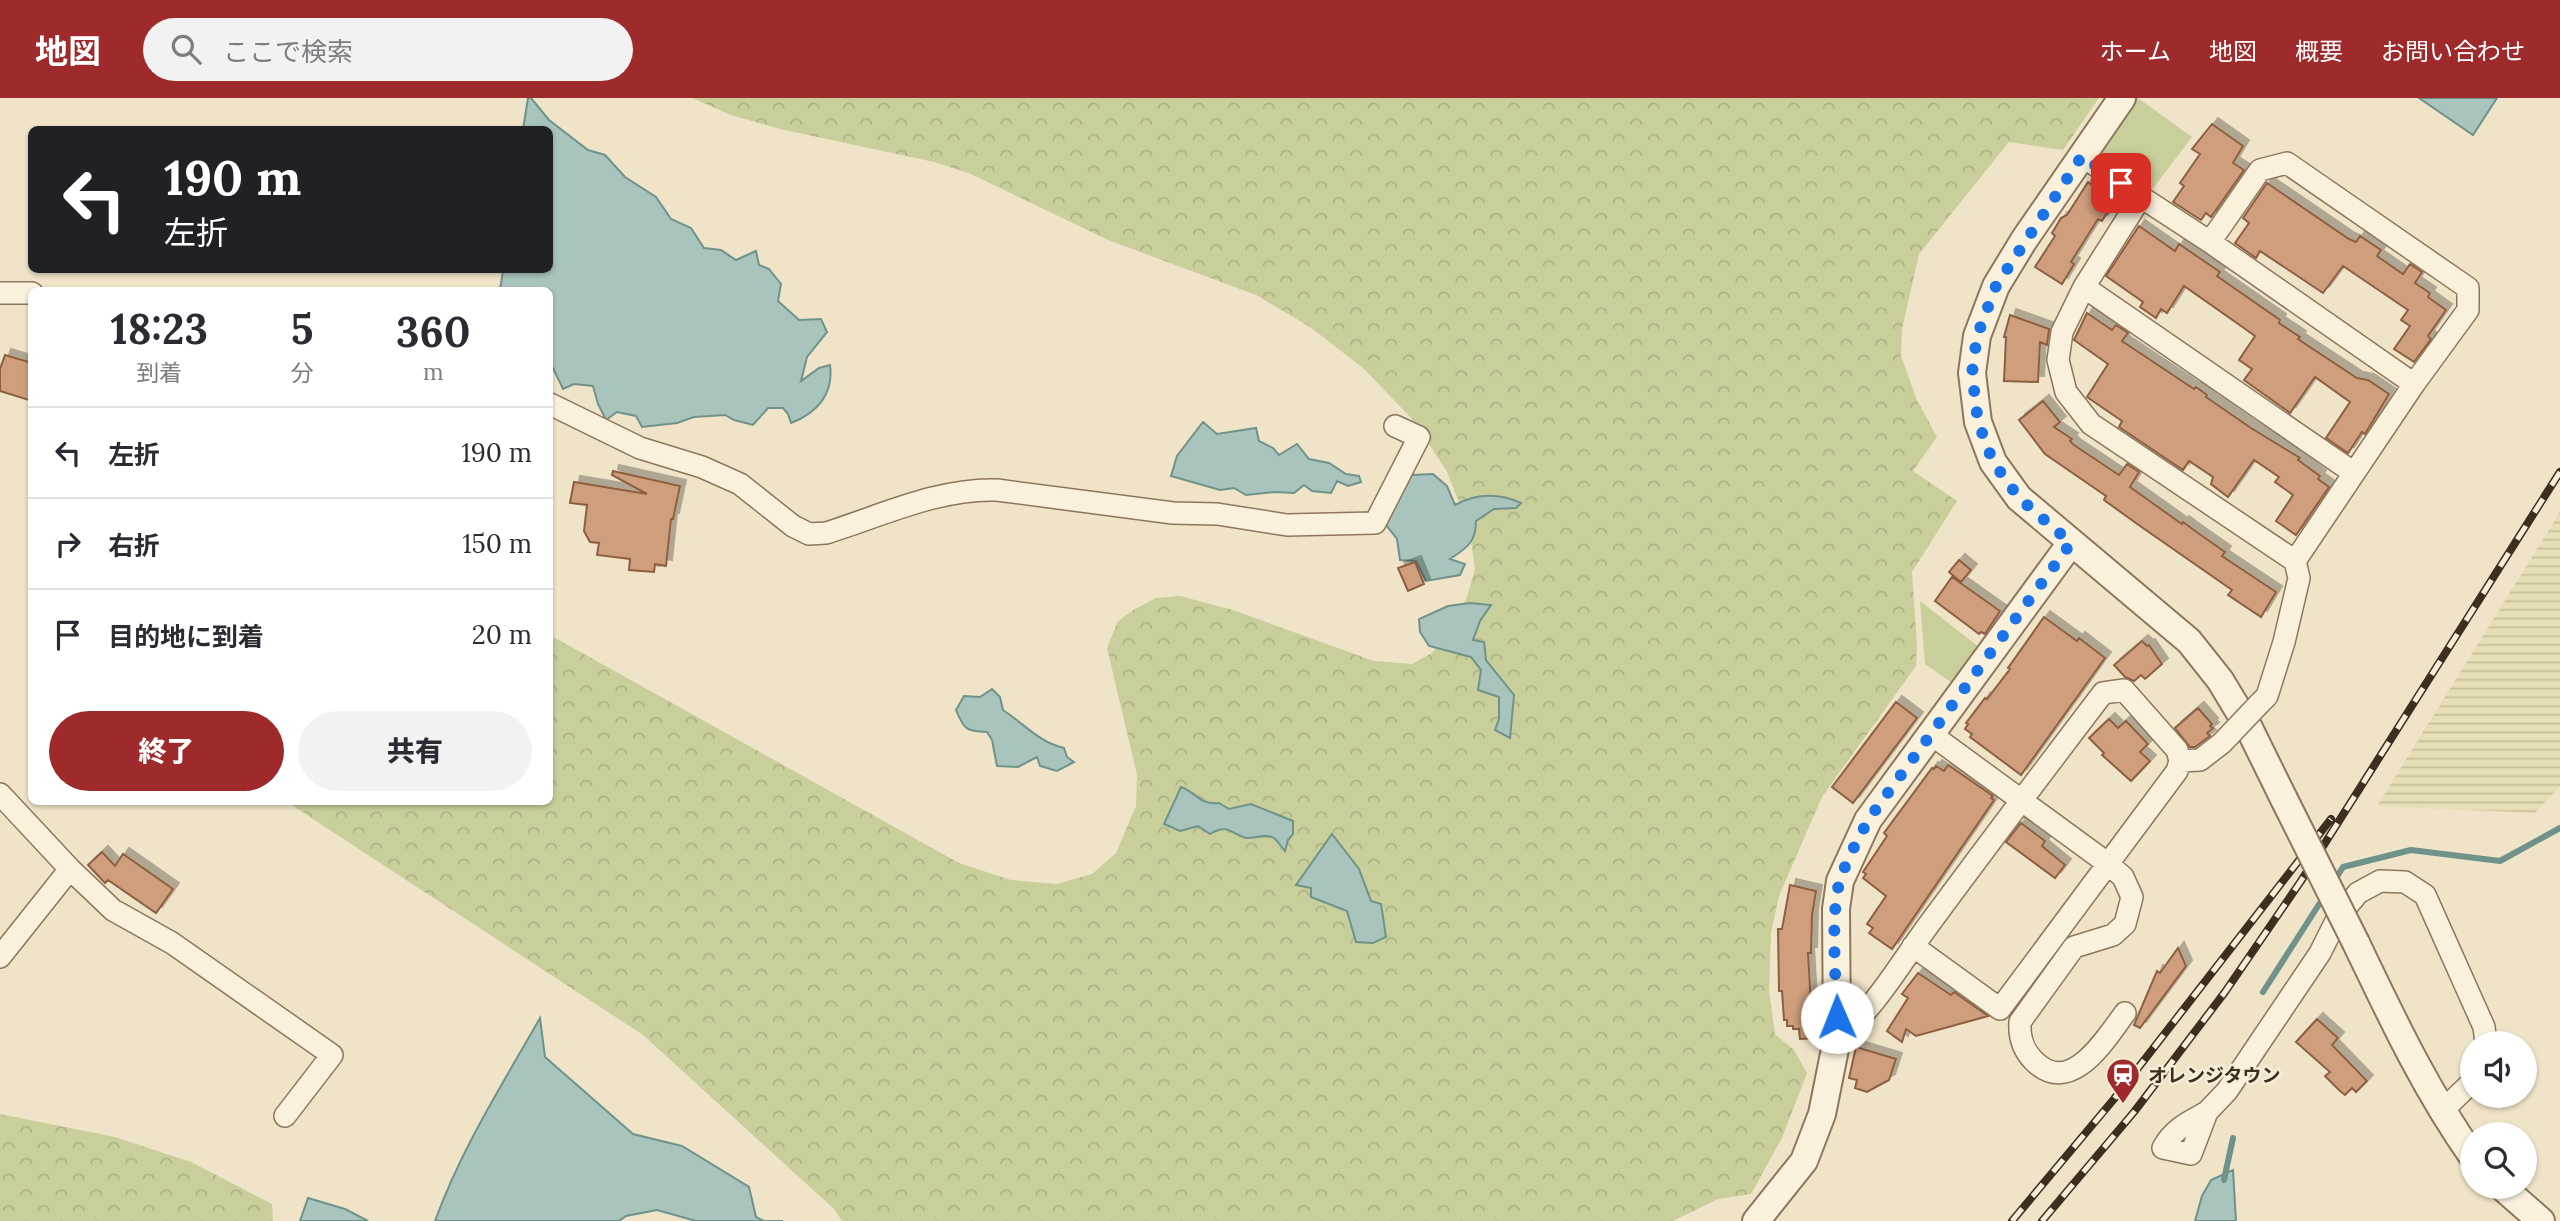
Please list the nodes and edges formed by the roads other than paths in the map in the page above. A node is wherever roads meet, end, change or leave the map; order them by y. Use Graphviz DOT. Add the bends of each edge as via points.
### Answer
graph roads {
  1 [pos="2122,98"];
  2 [pos="2082,156"];
  3 [pos="2141,197"];
  4 [pos="2210,242"];
  5 [pos="2084,287"];
  6 [pos="0,293"];
  7 [pos="28,293"];
  8 [pos="2414,384"];
  9 [pos="553,405"];
  10 [pos="1395,426"];
  11 [pos="2354,473"];
  12 [pos="2071,543"];
  13 [pos="2295,561"];
  14 [pos="1932,735"];
  15 [pos="2180,761"];
  16 [pos="0,794"];
  17 [pos="2022,800"];
  18 [pos="2107,863"];
  19 [pos="70,869"];
  20 [pos="1913,946"];
  21 [pos="0,957"];
  22 [pos="2126,1013"];
  23 [pos="2484,1031"];
  24 [pos="1837,1039"];
  25 [pos="2460,1094"];
  26 [pos="2207,1112"];
  27 [pos="2441,1112"];
  28 [pos="285,1116"];
  29 [pos="2460,1139"];
  30 [pos="2516,1199"];
  31 [pos="1756,1221"];
  32 [pos="2541,1221"];
  1 -- 2 [label="street"];
  2 -- 3 [label="street"];
  2 -- 12 [label="street" via="1996,286 1977,336 1972,373 1978,422 1993,462 2019,498"];
  3 -- 4 [label="street"];
  3 -- 5 [label="street"];
  4 -- 8 [label="street"];
  4 -- 8 [label="street" via="2260,170 2287,163 2468,288 2468,310"];
  5 -- 11 [label="street"];
  5 -- 13 [label="street" via="2062,332 2058,360 2066,392 2091,424"];
  6 -- 7 [label="street"];
  8 -- 11 [label="street"];
  9 -- 10 [label="street" via="640,448 740,484 809,534 975,489 1287,525 1375,523 1419,437"];
  11 -- 13 [label="street"];
  12 -- 14 [label="street"];
  12 -- 27 [label="street, bridge" via="2189,641 2220,680 2249,728"];
  13 -- 15 [label="street, bridge" via="2299,578 2267,696 2200,760"];
  14 -- 17 [label="street"];
  14 -- 24 [label="street" via="1868,820 1840,881"];
  15 -- 17 [label="street" via="2177,750 2124,690 2103,693"];
  15 -- 18 [label="street"];
  16 -- 19 [label="street"];
  17 -- 18 [label="street"];
  17 -- 20 [label="street"];
  18 -- 20 [label="street" via="2000,1009"];
  18 -- 22 [label="street" via="2123,877 2132,897 2124,924 2113,935 2074,947 2020,1022 2019,1035 2026,1053 2038,1065 2069,1072 2085,1064"];
  19 -- 21 [label="street"];
  19 -- 28 [label="street" via="113,910 173,943 332,1055"];
  20 -- 24 [label="street" via="1855,1025"];
  23 -- 26 [label="street" via="2426,895 2405,882 2380,881 2358,893 2338,917 2320,953 2227,1091"];
  24 -- 31 [label="street" via="1822,1114 1804,1161"];
  25 -- 27 [label="street"];
  27 -- 29 [label="street"];
  30 -- 32 [label="street"];
}
